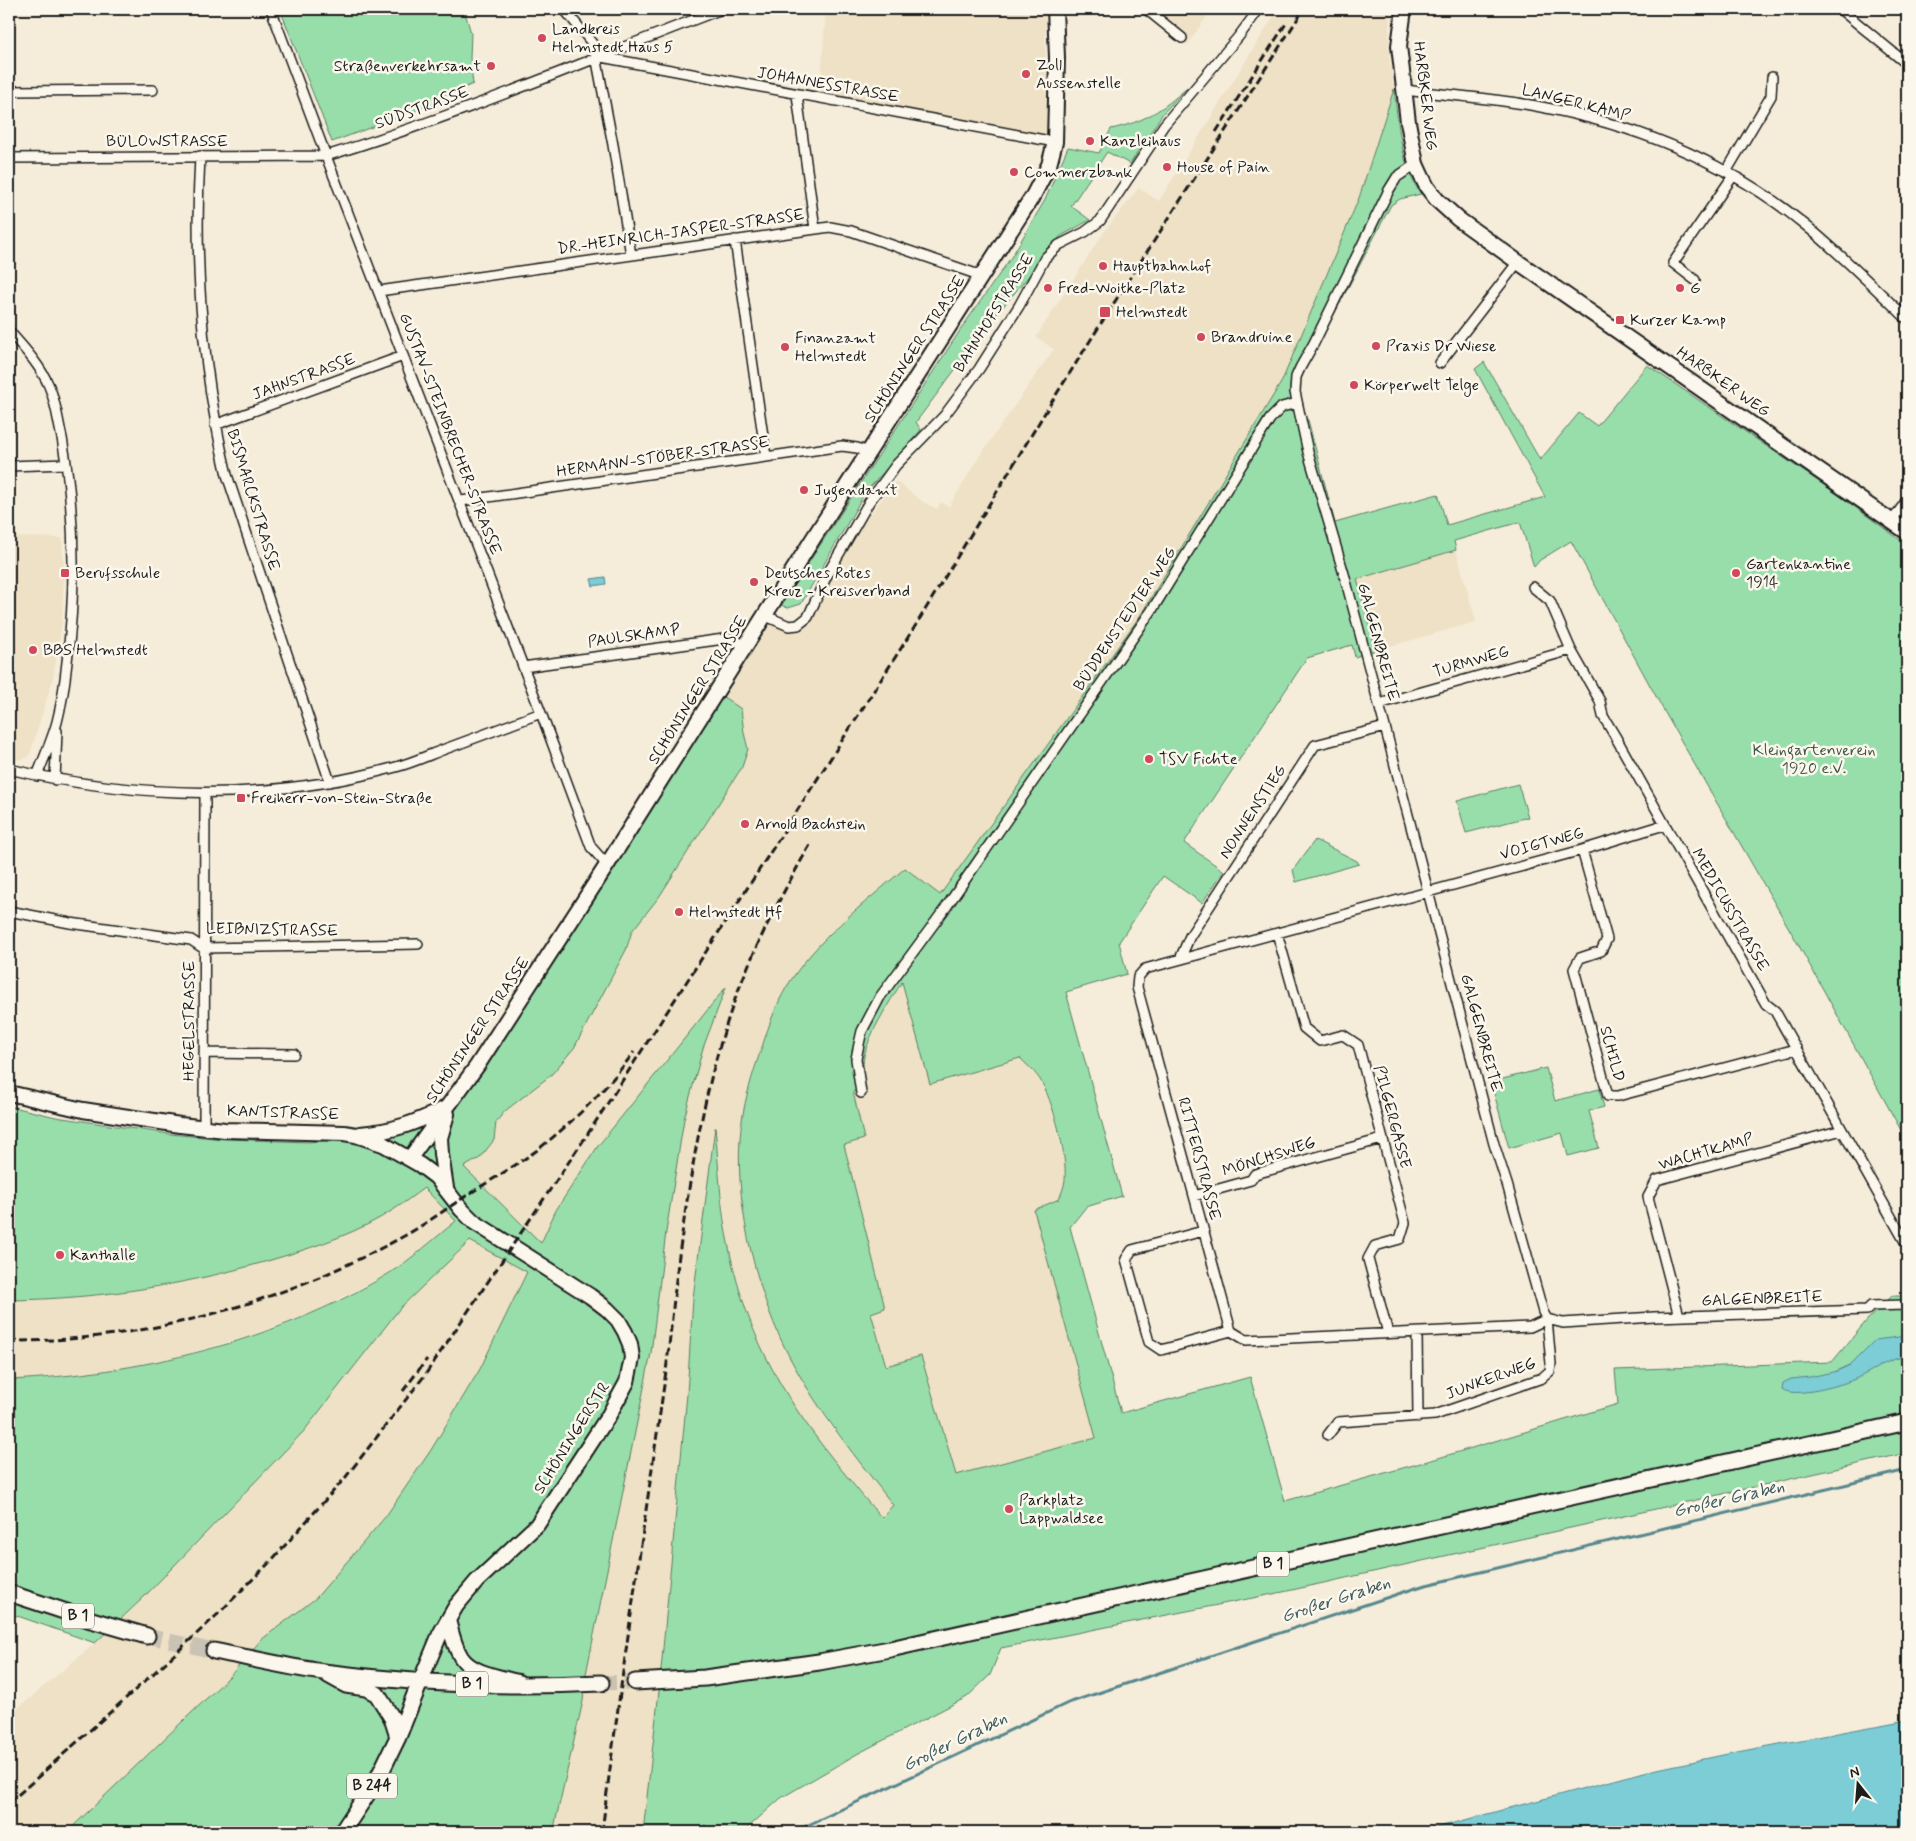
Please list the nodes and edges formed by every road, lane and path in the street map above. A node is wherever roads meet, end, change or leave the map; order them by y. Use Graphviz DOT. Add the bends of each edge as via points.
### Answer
graph roads {
  1 [pos="271,9"];
  2 [pos="564,9"];
  3 [pos="722,9"];
  4 [pos="1055,9"];
  5 [pos="1146,9"];
  6 [pos="1259,9"];
  7 [pos="1404,9"];
  8 [pos="1840,9"];
  9 [pos="1182,38"];
  10 [pos="596,56"];
  11 [pos="1907,64"];
  12 [pos="1772,77"];
  13 [pos="153,90"];
  14 [pos="1404,90"];
  15 [pos="9,91"];
  16 [pos="797,95"];
  17 [pos="1055,142"];
  18 [pos="200,156"];
  19 [pos="326,156"];
  20 [pos="9,158"];
  21 [pos="1416,164"];
  22 [pos="1730,174"];
  23 [pos="815,229"];
  24 [pos="735,240"];
  25 [pos="631,255"];
  26 [pos="1518,262"];
  27 [pos="982,276"];
  28 [pos="1695,280"];
  29 [pos="379,291"];
  30 [pos="1907,319"];
  31 [pos="9,331"];
  32 [pos="403,356"];
  33 [pos="1440,363"];
  34 [pos="1297,403"];
  35 [pos="215,425"];
  36 [pos="869,452"];
  37 [pos="766,457"];
  38 [pos="66,464"];
  39 [pos="9,466"];
  40 [pos="1907,500"];
  41 [pos="461,501"];
  42 [pos="1892,521"];
  43 [pos="1907,532"];
  44 [pos="1533,587"];
  45 [pos="766,616"];
  46 [pos="746,647"];
  47 [pos="1571,650"];
  48 [pos="523,667"];
  49 [pos="1379,704"];
  50 [pos="541,713"];
  51 [pos="57,723"];
  52 [pos="1386,726"];
  53 [pos="9,769"];
  54 [pos="37,776"];
  55 [pos="55,780"];
  56 [pos="330,782"];
  57 [pos="205,793"];
  58 [pos="1664,824"];
  59 [pos="1582,850"];
  60 [pos="607,865"];
  61 [pos="1428,891"];
  62 [pos="9,911"];
  63 [pos="1277,933"];
  64 [pos="418,944"];
  65 [pos="203,948"];
  66 [pos="1180,959"];
  67 [pos="1796,1050"];
  68 [pos="204,1053"];
  69 [pos="294,1054"];
  70 [pos="9,1093"];
  71 [pos="861,1094"];
  72 [pos="449,1106"];
  73 [pos="204,1128"];
  74 [pos="1842,1130"];
  75 [pos="356,1134"];
  76 [pos="1382,1139"];
  77 [pos="410,1158"];
  78 [pos="446,1188"];
  79 [pos="1194,1196"];
  80 [pos="1203,1231"];
  81 [pos="1907,1245"];
  82 [pos="518,1251"];
  83 [pos="1907,1306"];
  84 [pos="1680,1316"];
  85 [pos="1548,1319"];
  86 [pos="1231,1331"];
  87 [pos="1388,1333"];
  88 [pos="1417,1333"];
  89 [pos="1418,1417"];
  90 [pos="1907,1422"];
  91 [pos="1328,1435"];
  92 [pos="9,1593"];
  93 [pos="448,1620"];
  94 [pos="147,1636"];
  95 [pos="214,1651"];
  96 [pos="322,1672"];
  97 [pos="420,1682"];
  98 [pos="635,1682"];
  99 [pos="601,1683"];
  100 [pos="523,1684"];
  101 [pos="398,1737"];
  102 [pos="342,1832"];
  1 -- 19 [label="street, GUSTAV-STEINBRECHER-STRASSE"];
  2 -- 10 [label="street" via="592,43"];
  3 -- 10 [label="street, SÜDSTRASSE"];
  4 -- 17 [label="main road, SCHÖNINGER STRASSE"];
  5 -- 9 [label="street"];
  6 -- 45 [label="street, BAHNHOFSTRASSE" via="1164,125 1100,222 1058,245 1044,258 1019,306 979,369 944,416 896,465 869,502 828,573 808,617 798,625 789,626"];
  7 -- 14 [label="main road, HARBKER WEG" via="1399,46"];
  8 -- 11 [label="street"];
  10 -- 16 [label="street, JOHANNESSTRASSE"];
  10 -- 19 [label="street, SÜDSTRASSE" via="495,97"];
  10 -- 25 [label="street"];
  12 -- 22 [label="street" via="1771,96"];
  13 -- 15 [label="street"];
  14 -- 21 [label="main road, HARBKER WEG"];
  14 -- 22 [label="street, LANGER KAMP" via="1500,100 1566,112 1691,153"];
  16 -- 17 [label="street, JOHANNESSTRASSE"];
  16 -- 23 [label="street"];
  17 -- 27 [label="main road, SCHÖNINGER STRASSE" via="1043,179"];
  18 -- 19 [label="street, BÜLOWSTRASSE"];
  18 -- 20 [label="street, BÜLOWSTRASSE"];
  18 -- 35 [label="street, BISMARCKSTRASSE" via="200,290"];
  19 -- 29 [label="street, GUSTAV-STEINBRECHER-STRASSE"];
  21 -- 26 [label="main road, HARBKER WEG" via="1427,187 1451,213"];
  21 -- 34 [label="street" via="1397,177 1384,199 1296,377"];
  22 -- 28 [label="street" via="1673,263"];
  22 -- 30 [label="street, LANGER KAMP" via="1803,223"];
  23 -- 24 [label="street, DR.-HEINRICH-JASPER-STRASSE"];
  23 -- 27 [label="street, DR.-HEINRICH-JASPER-STRASSE" via="830,227 851,232"];
  24 -- 25 [label="street, DR.-HEINRICH-JASPER-STRASSE"];
  24 -- 37 [label="street"];
  25 -- 29 [label="street, DR.-HEINRICH-JASPER-STRASSE"];
  26 -- 33 [label="street"];
  26 -- 42 [label="main road, HARBKER WEG"];
  27 -- 36 [label="main road, SCHÖNINGER STRASSE"];
  29 -- 32 [label="street, GUSTAV-STEINBRECHER-STRASSE"];
  31 -- 38 [label="street" via="35,362 49,386"];
  32 -- 35 [label="street, JAHNSTRASSE"];
  32 -- 41 [label="street, GUSTAV-STEINBRECHER-STRASSE"];
  34 -- 49 [label="street, GALGENBREITE"];
  34 -- 71 [label="street, BÜDDENSTEDTER WEG" via="1282,407 1270,419 1152,610 880,998 862,1031 856,1058"];
  35 -- 56 [label="street, BISMARCKSTRASSE" via="227,475"];
  36 -- 37 [label="street, HERMANN-STÖBER-STRASSE" via="842,446"];
  36 -- 45 [label="main road, SCHÖNINGER STRASSE"];
  37 -- 41 [label="street, HERMANN-STÖBER-STRASSE"];
  38 -- 39 [label="street"];
  38 -- 51 [label="street" via="72,600 68,657"];
  40 -- 42 [label="street"];
  41 -- 48 [label="street, GUSTAV-STEINBRECHER-STRASSE"];
  42 -- 43 [label="main road, HARBKER WEG"];
  44 -- 47 [label="street, MEDICUSSTRASSE" via="1550,601"];
  45 -- 46 [label="main road, SCHÖNINGER STRASSE"];
  46 -- 48 [label="street, PAULSKAMP" via="731,638"];
  46 -- 60 [label="main road, SCHÖNINGER STRASSE"];
  47 -- 49 [label="street, TURMWEG"];
  47 -- 58 [label="street, MEDICUSSTRASSE" via="1600,701 1603,716"];
  48 -- 50 [label="street, GUSTAV-STEINBRECHER-STRASSE"];
  49 -- 52 [label="street, GALGENBREITE"];
  50 -- 56 [label="street" via="398,766"];
  50 -- 60 [label="street, GUSTAV-STEINBRECHER-STRASSE" via="591,847"];
  51 -- 54 [label="street"];
  51 -- 55 [label="street"];
  52 -- 61 [label="street, GALGENBREITE"];
  52 -- 66 [label="street, NONNENSTIEG" via="1315,745 1190,936"];
  53 -- 54 [label="street"];
  54 -- 55 [label="street"];
  55 -- 57 [label="street"];
  56 -- 57 [label="street"];
  57 -- 65 [label="street, HEGELSTRASSE"];
  58 -- 59 [label="street, VOIGTWEG"];
  58 -- 67 [label="street, MEDICUSSTRASSE" via="1766,1004 1775,1011"];
  59 -- 61 [label="street, VOIGTWEG"];
  59 -- 67 [label="street, SCHILD" via="1607,939 1601,951 1580,958 1574,970 1608,1096"];
  60 -- 72 [label="main road, SCHÖNINGER STRASSE"];
  61 -- 63 [label="street, RITTERSTRASSE"];
  61 -- 85 [label="street, GALGENBREITE" via="1494,1144 1543,1312"];
  62 -- 65 [label="street, LEIBNIZSTRASSE" via="191,940"];
  63 -- 66 [label="street, RITTERSTRASSE"];
  63 -- 76 [label="street, PILGERGASSE" via="1304,1028 1320,1041 1343,1035 1358,1045"];
  64 -- 65 [label="street, LEIBNIZSTRASSE"];
  65 -- 68 [label="street, HEGELSTRASSE"];
  66 -- 79 [label="street, RITTERSTRASSE" via="1145,968 1138,977 1137,987"];
  67 -- 74 [label="street, MEDICUSSTRASSE"];
  68 -- 69 [label="street"];
  68 -- 73 [label="street, HEGELSTRASSE"];
  70 -- 73 [label="main road, KANTSTRASSE" via="91,1111"];
  72 -- 75 [label="main road" via="398,1128"];
  72 -- 77 [label="main road, SCHÖNINGER STRASSE"];
  72 -- 78 [label="main road" via="440,1138"];
  73 -- 75 [label="main road, KANTSTRASSE"];
  74 -- 81 [label="street, MEDICUSSTRASSE"];
  74 -- 84 [label="street, WACHTKAMP" via="1657,1180 1648,1197"];
  75 -- 77 [label="main road, KANTSTRASSE"];
  76 -- 79 [label="street, MÖNCHSWEG" via="1255,1174 1250,1180"];
  76 -- 87 [label="street, PILGERGASSE" via="1406,1223 1400,1239 1375,1246 1368,1259"];
  77 -- 78 [label="main road, KANTSTRASSE"];
  78 -- 82 [label="main road, KANTSTRASSE" via="474,1222"];
  79 -- 80 [label="street, RITTERSTRASSE"];
  80 -- 86 [label="street, RITTERSTRASSE"];
  80 -- 86 [label="street" via="1132,1250 1126,1259 1148,1342 1161,1350"];
  82 -- 93 [label="main road, SCHÖNINGERSTR" via="590,1296 613,1315 630,1344 631,1364 627,1382 609,1415 541,1519 477,1581"];
  83 -- 84 [label="street, GALGENBREITE"];
  84 -- 85 [label="street, GALGENBREITE" via="1563,1323"];
  85 -- 88 [label="street" via="1530,1327"];
  85 -- 89 [label="street, JUNKERWEG" via="1551,1364 1547,1375 1435,1415"];
  86 -- 87 [label="street" via="1246,1340"];
  87 -- 88 [label="street"];
  88 -- 89 [label="street"];
  89 -- 91 [label="street, JUNKERWEG" via="1338,1422"];
  90 -- 98 [label="main road, B 1" via="890,1649 704,1678"];
  92 -- 94 [label="main road, B 1"];
  93 -- 97 [label="main road"];
  93 -- 100 [label="main road" via="456,1648 466,1663 485,1673"];
  95 -- 96 [label="main road, B 1"];
  96 -- 97 [label="main road, B 1"];
  96 -- 101 [label="main road, B 1" via="346,1685 366,1688 377,1694"];
  97 -- 100 [label="main road, B 1"];
  97 -- 101 [label="main road, B 244"];
  99 -- 100 [label="main road, B 1"];
  101 -- 102 [label="main road, B 244" via="379,1776"];
}
